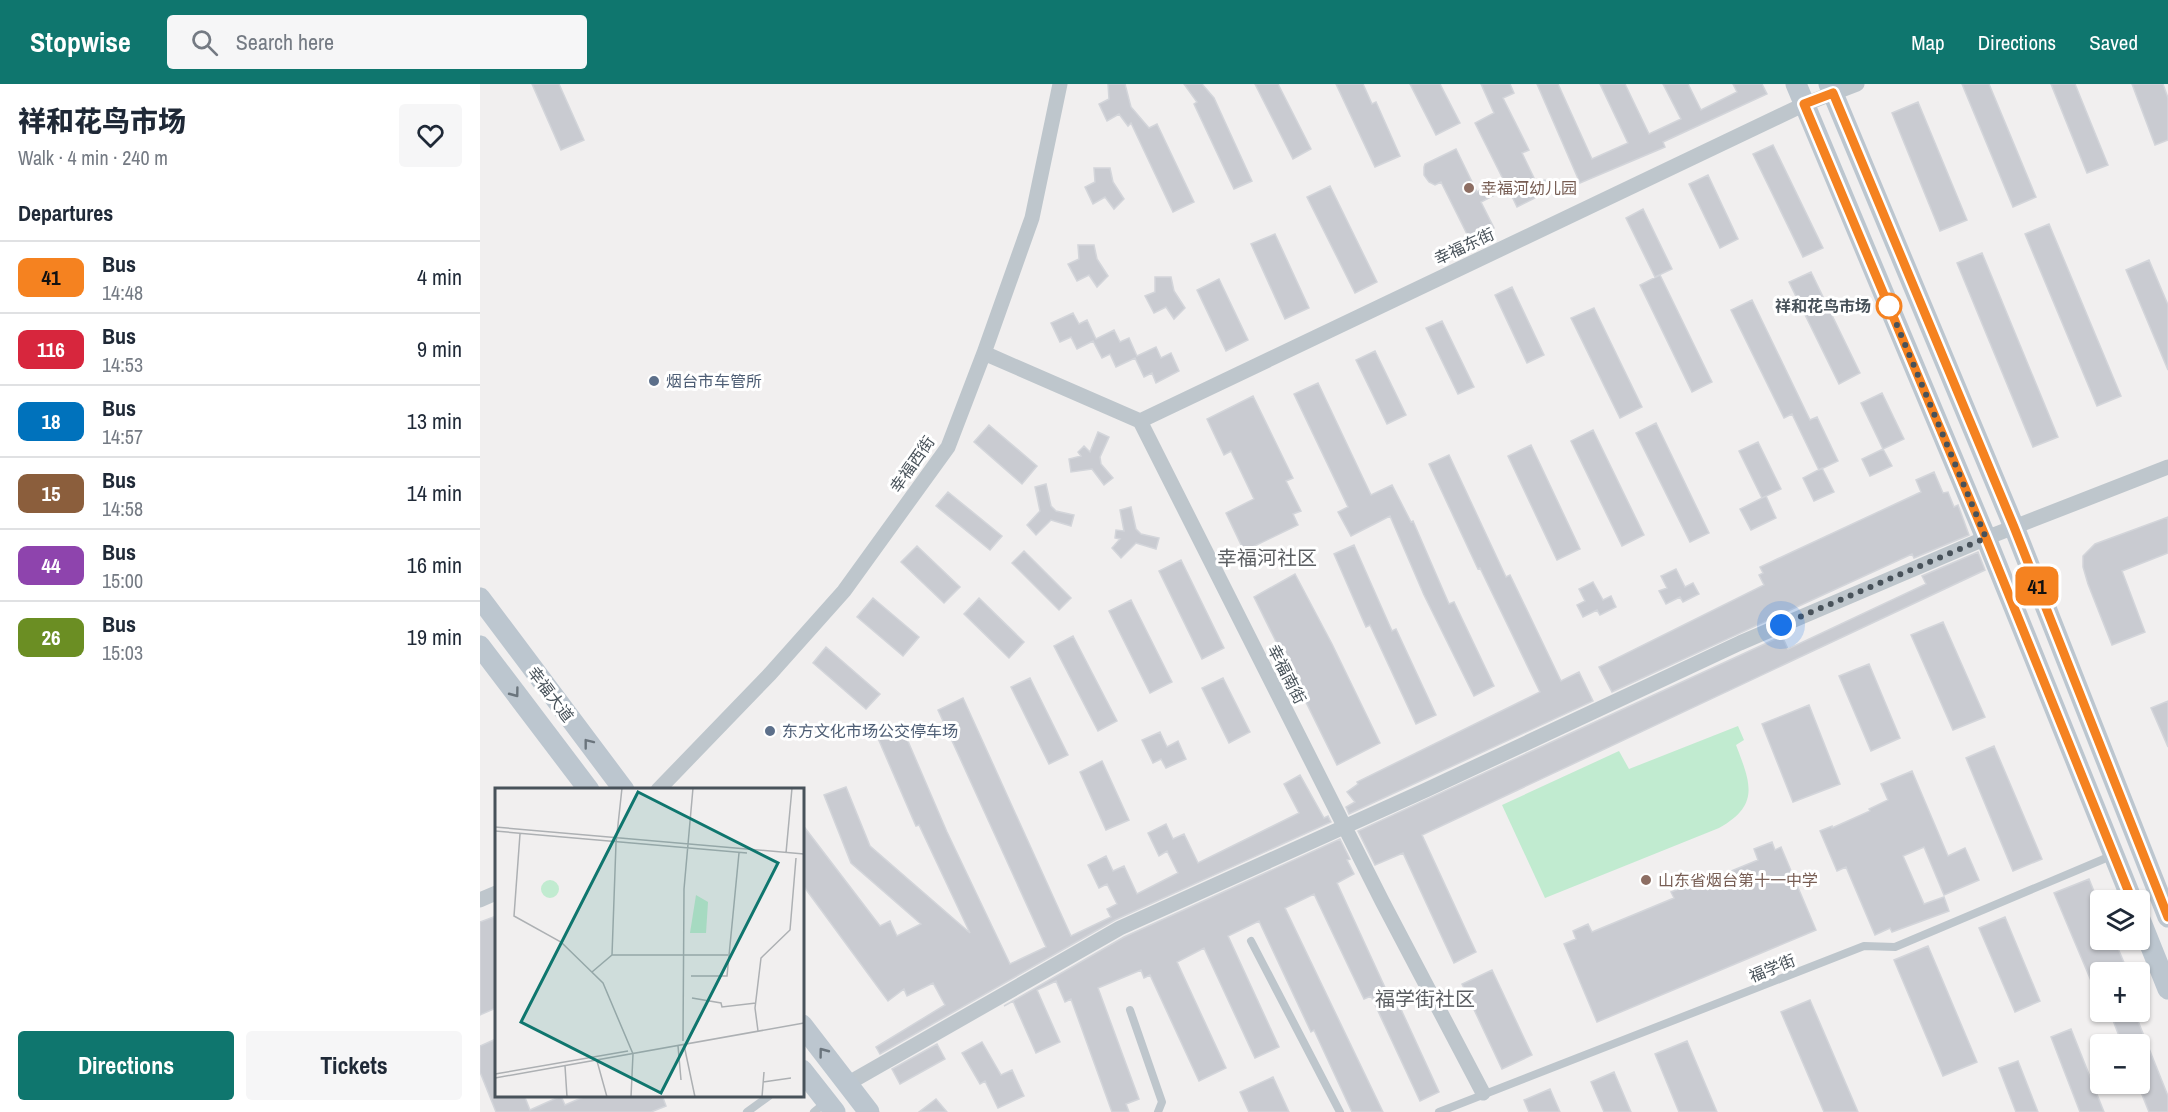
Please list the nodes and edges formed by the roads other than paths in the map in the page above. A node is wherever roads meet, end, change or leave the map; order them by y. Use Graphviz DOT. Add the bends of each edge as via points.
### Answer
graph roads {
  1 [pos="1060,84"];
  2 [pos="1796,84"];
  3 [pos="1857,84"];
  4 [pos="1831,88"];
  5 [pos="1804,104"];
  6 [pos="984,353"];
  7 [pos="1140,421"];
  8 [pos="2168,467"];
  9 [pos="2014,527"];
  10 [pos="1986,538"];
  11 [pos="480,598"];
  12 [pos="480,646"];
  13 [pos="588,788"];
  14 [pos="623,788"];
  15 [pos="659,788"];
  16 [pos="2114,855"];
  17 [pos="2128,890"];
  18 [pos="495,893"];
  19 [pos="480,900"];
  20 [pos="2168,917"];
  21 [pos="1251,941"];
  22 [pos="2150,944"];
  23 [pos="2168,989"];
  24 [pos="1130,1010"];
  25 [pos="804,1028"];
  26 [pos="804,1072"];
  27 [pos="847,1084"];
  28 [pos="1483,1093"];
  29 [pos="766,1097"];
  30 [pos="825,1108"];
  31 [pos="747,1112"];
  32 [pos="869,1112"];
  33 [pos="1158,1112"];
  34 [pos="1340,1112"];
  35 [pos="1439,1112"];
  1 -- 6 [label="street, 幸福西街" via="1032,218"];
  2 -- 5 [label="main road"];
  3 -- 4 [label="street, 幸福东街"];
  4 -- 5 [label="street, 幸福东街"];
  4 -- 9 [label="main road"];
  5 -- 7 [label="street, 幸福东街"];
  5 -- 10 [label="main road"];
  6 -- 7 [label="street"];
  6 -- 15 [label="street, 幸福西街" via="948,447 844,591"];
  7 -- 28 [label="street, 幸福南街"];
  8 -- 9 [label="street"];
  9 -- 10 [label="street"];
  9 -- 20 [label="main road"];
  10 -- 16 [label="main road"];
  10 -- 27 [label="street" via="1740,643 1120,928"];
  14 -- 11 [label="main road, 幸福大道, one-way"];
  12 -- 13 [label="main road, 幸福大道, one-way"];
  16 -- 17 [label="main road"];
  16 -- 28 [label="lane, 福学街" via="1895,947 1864,946"];
  18 -- 19 [label="street"];
  21 -- 34 [label="lane"];
  22 -- 23 [label="main road"];
  24 -- 33 [label="lane" via="1162,1102"];
  27 -- 25 [label="main road, one-way"];
  26 -- 30 [label="main road"];
  27 -- 32 [label="main road"];
  28 -- 35 [label="lane, 福学街"];
  29 -- 31 [label="lane"];
}
